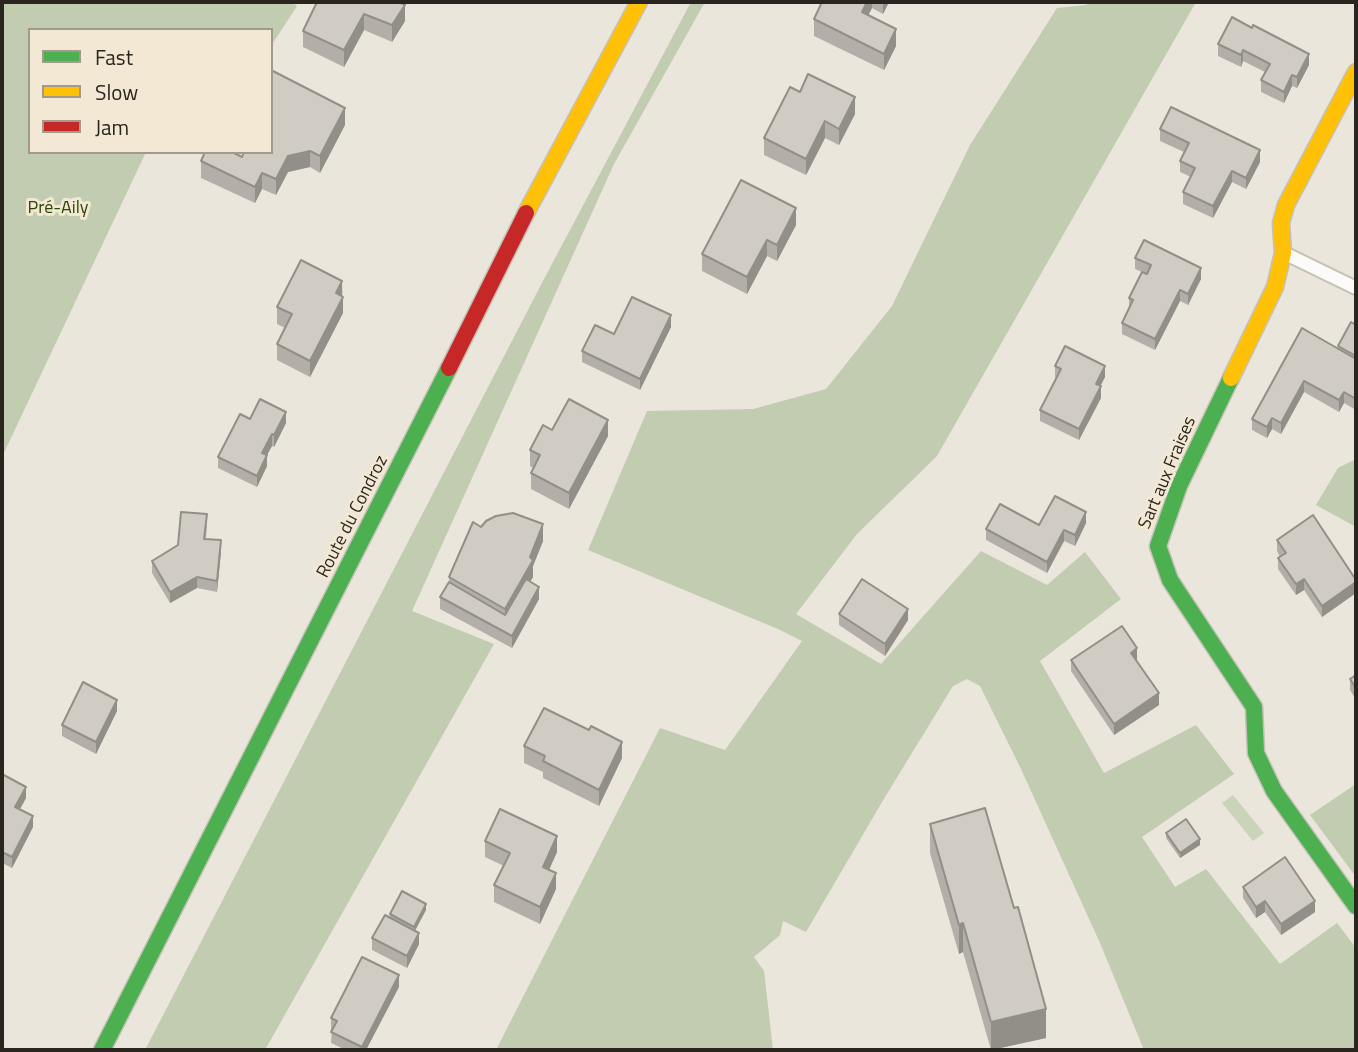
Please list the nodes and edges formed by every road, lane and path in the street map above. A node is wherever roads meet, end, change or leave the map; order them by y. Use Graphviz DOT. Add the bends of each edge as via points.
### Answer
graph roads {
  1 [pos="639,2"];
  2 [pos="1356,72"];
  3 [pos="1283,253"];
  4 [pos="1356,288"];
  5 [pos="1356,906"];
  6 [pos="102,1050"];
  1 -- 6 [label="main road, Route du Condroz" via="532,201"];
  2 -- 3 [label="main road, Sart aux Fraises" via="1286,205 1281,223"];
  3 -- 4 [label="lane"];
  3 -- 5 [label="main road, Sart aux Fraises" via="1275,287 1179,486 1158,546 1170,580 1254,707 1256,753 1273,791"];
}
